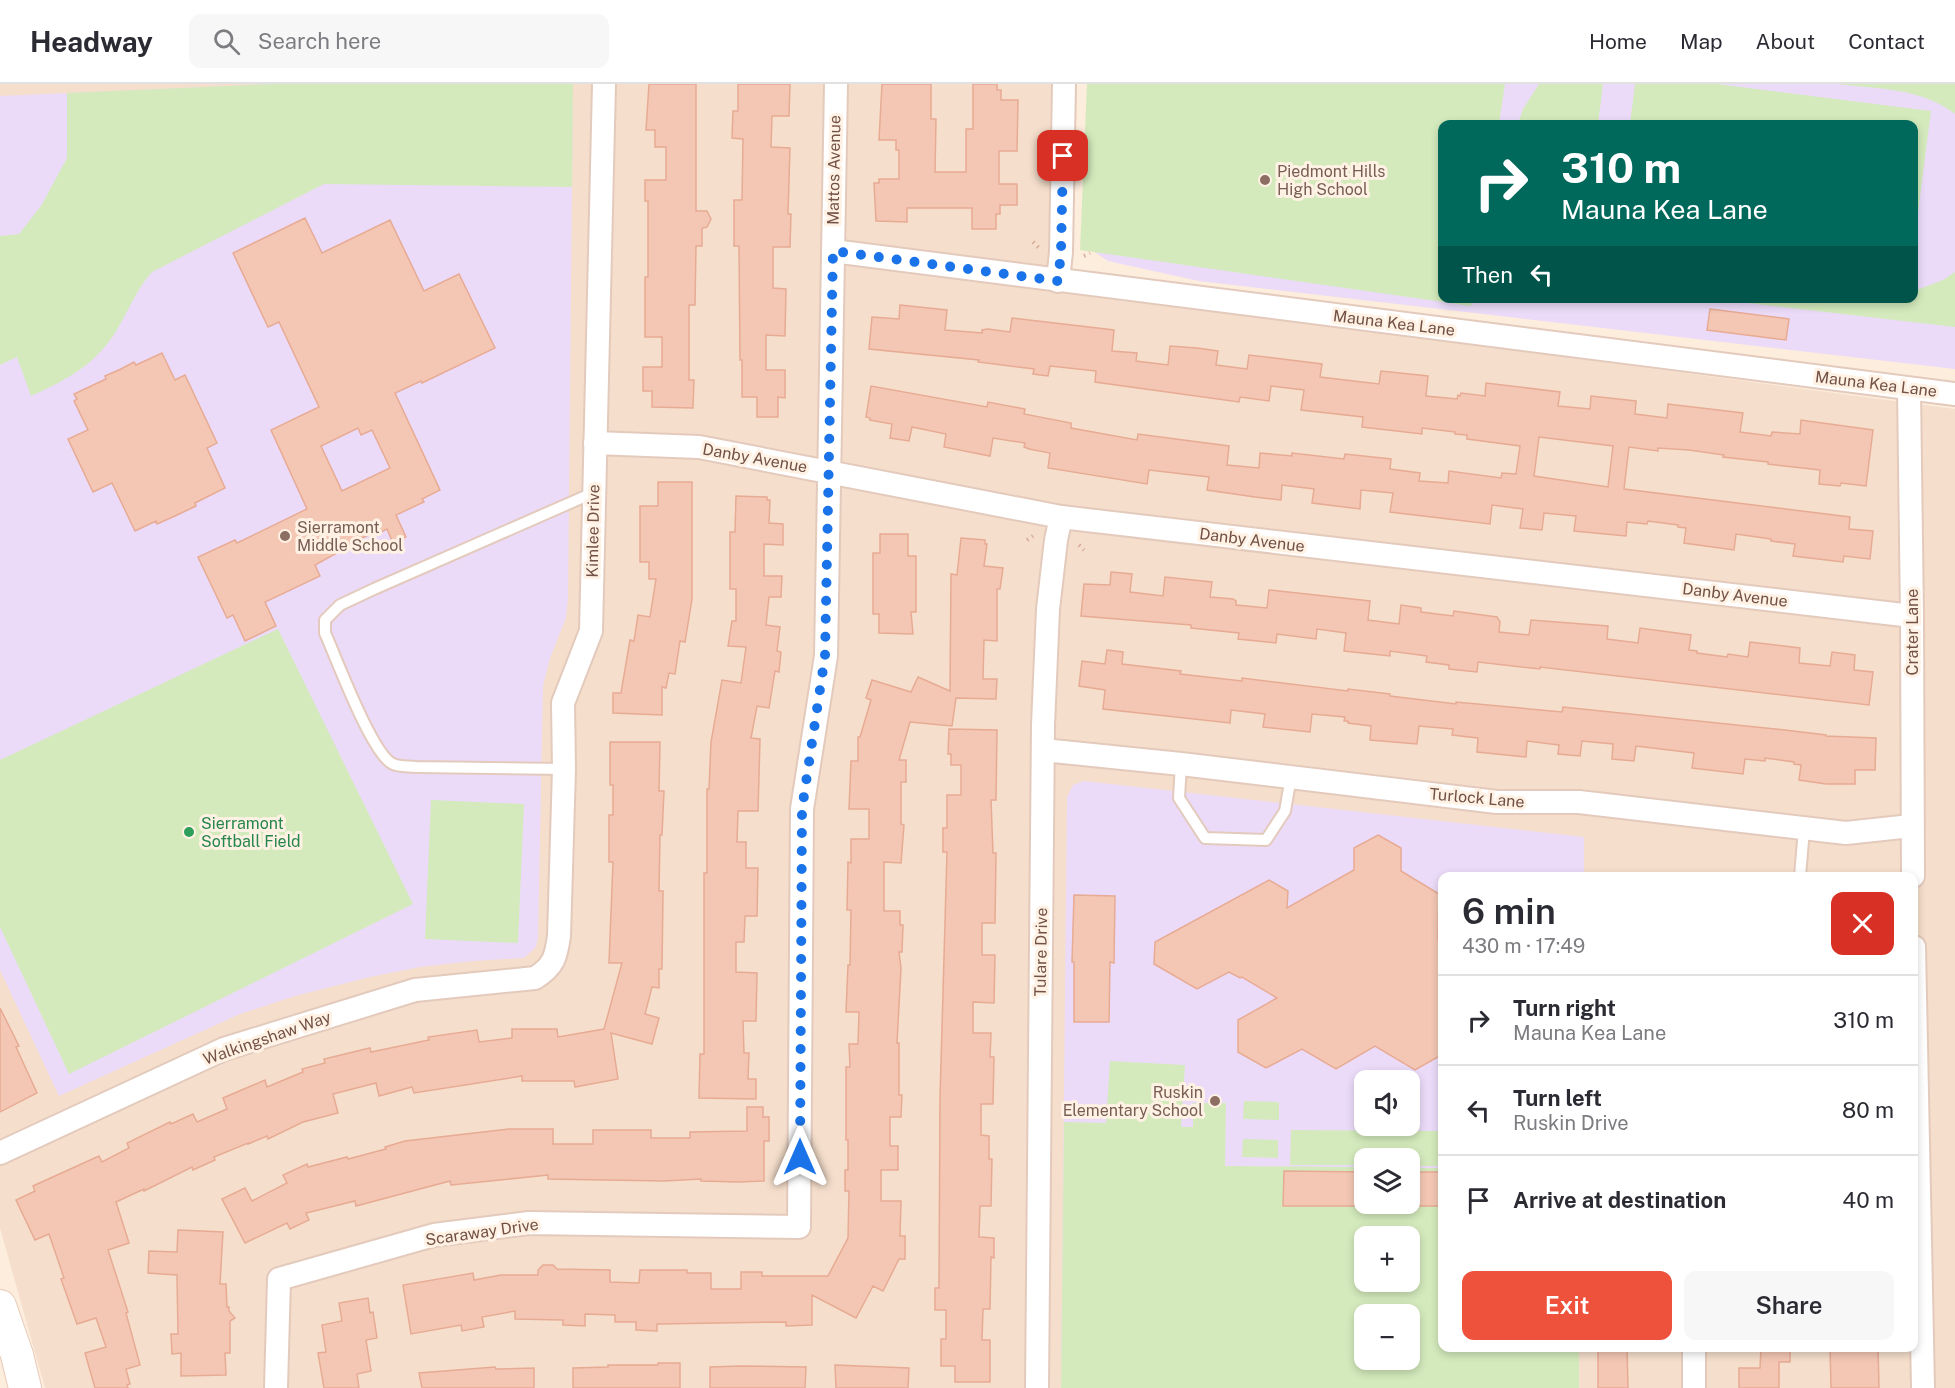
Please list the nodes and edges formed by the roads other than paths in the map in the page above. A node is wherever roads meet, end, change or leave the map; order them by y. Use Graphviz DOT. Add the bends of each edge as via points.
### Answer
graph roads {
  1 [pos="604,84"];
  2 [pos="836,84"];
  3 [pos="1064,84"];
  4 [pos="833,251"];
  5 [pos="1058,281"];
  6 [pos="1909,388"];
  7 [pos="1955,394"];
  8 [pos="595,443"];
  9 [pos="828,472"];
  10 [pos="595,492"];
  11 [pos="1061,517"];
  12 [pos="1912,615"];
  13 [pos="1042,750"];
  14 [pos="1181,764"];
  15 [pos="564,769"];
  16 [pos="1291,777"];
  17 [pos="1911,826"];
  18 [pos="1804,829"];
  19 [pos="1800,872"];
  20 [pos="1912,872"];
  21 [pos="548,970"];
  22 [pos="1918,1143"];
  23 [pos="0,1154"];
  24 [pos="799,1227"];
  25 [pos="0,1306"];
  26 [pos="1694,1352"];
  27 [pos="25,1388"];
  28 [pos="276,1388"];
  29 [pos="1036,1388"];
  30 [pos="1694,1388"];
  31 [pos="1923,1388"];
  1 -- 8 [label="street, Kimlee Drive"];
  2 -- 4 [label="street, Mattos Avenue"];
  3 -- 5 [label="street"];
  4 -- 5 [label="street, Mauna Kea Lane"];
  4 -- 9 [label="street, Mattos Avenue"];
  5 -- 6 [label="street, Mauna Kea Lane"];
  6 -- 7 [label="street, Mauna Kea Lane"];
  6 -- 12 [label="street, Crater Lane"];
  8 -- 9 [label="street, Danby Avenue" via="699,447"];
  8 -- 10 [label="street, Kimlee Drive"];
  9 -- 11 [label="street, Danby Avenue"];
  9 -- 24 [label="street, Mattos Avenue" via="825,656 802,809"];
  10 -- 15 [label="street, Kimlee Drive" via="591,631 563,703"];
  10 -- 15 [label="lane" via="340,605 325,620 325,633 368,732 393,764"];
  11 -- 12 [label="street, Danby Avenue"];
  11 -- 13 [label="street, Tulare Drive" via="1048,609"];
  12 -- 17 [label="street, Crater Lane"];
  13 -- 14 [label="street, Turlock Lane"];
  13 -- 29 [label="street, Tulare Drive"];
  14 -- 16 [label="street, Turlock Lane"];
  14 -- 16 [label="lane" via="1179,798 1205,838 1266,840 1285,811"];
  15 -- 21 [label="street, Kimlee Drive" via="559,936"];
  16 -- 18 [label="street, Turlock Lane" via="1497,802 1579,802"];
  17 -- 18 [label="street, Turlock Lane" via="1846,833"];
  17 -- 20 [label="street, Crater Lane"];
  18 -- 19 [label="lane"];
  21 -- 23 [label="street, Walkingshaw Way" via="520,981 415,990 224,1049"];
  22 -- 31 [label="street"];
  24 -- 28 [label="street, Scaraway Drive" via="529,1223 434,1236 279,1279"];
  25 -- 27 [label="main road"];
  26 -- 30 [label="street"];
}
